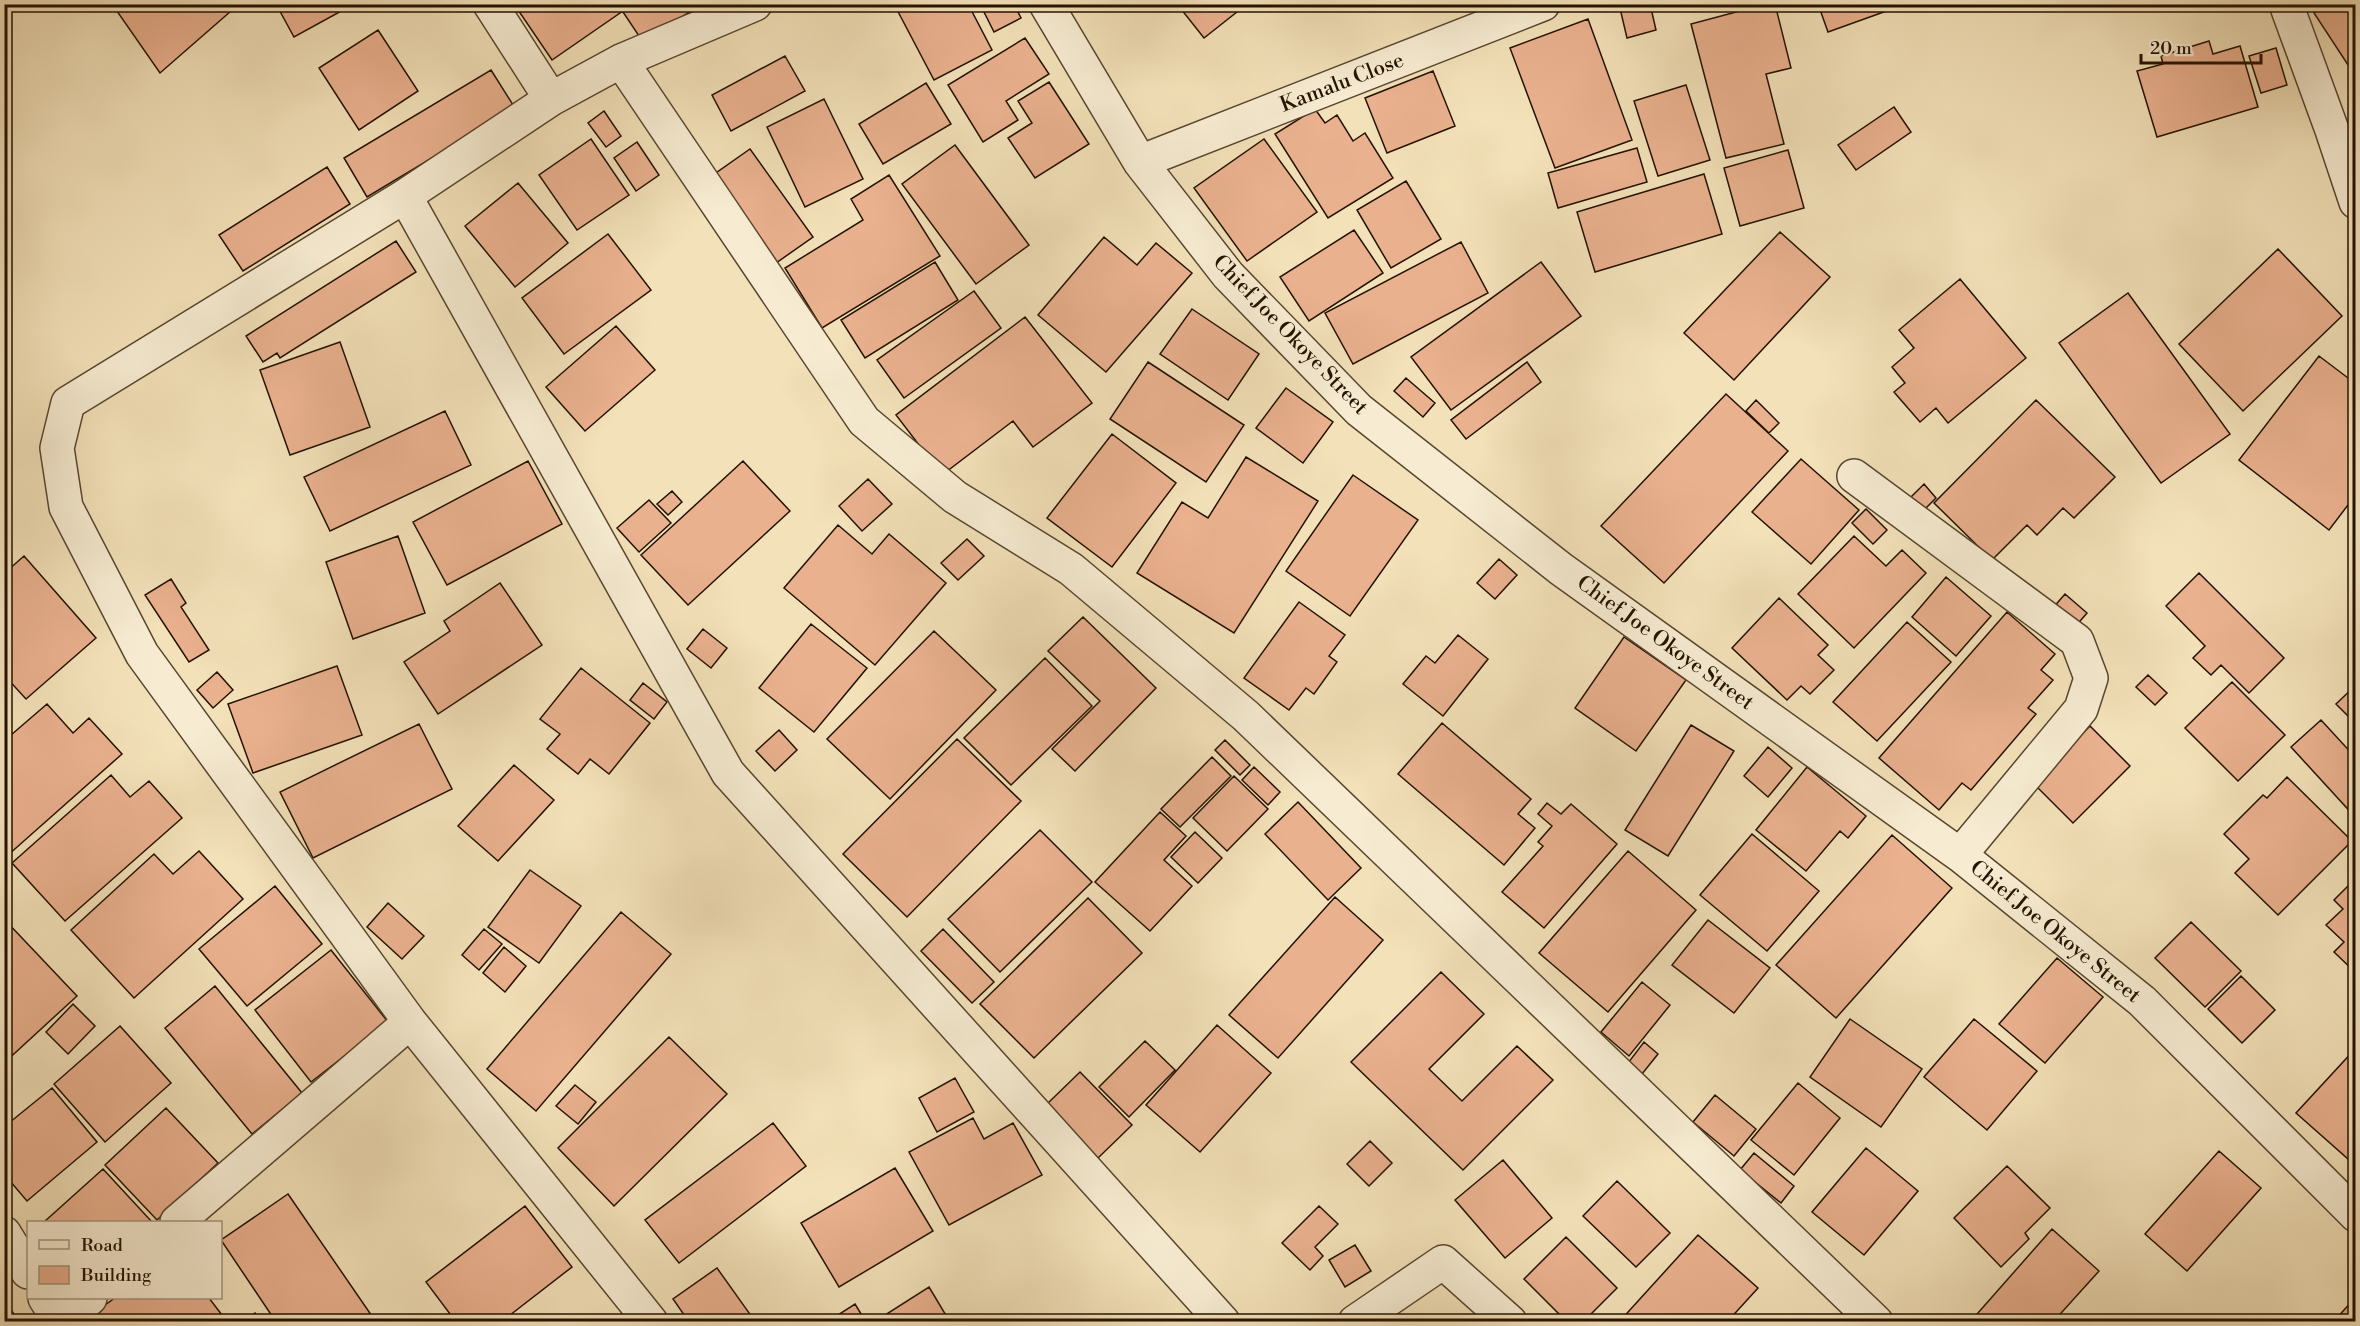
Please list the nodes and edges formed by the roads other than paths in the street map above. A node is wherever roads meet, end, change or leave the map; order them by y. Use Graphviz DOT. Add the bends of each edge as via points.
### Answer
graph roads {
  1 [pos="490,4"];
  2 [pos="1046,4"];
  3 [pos="1544,4"];
  4 [pos="2286,4"];
  5 [pos="751,5"];
  6 [pos="621,61"];
  7 [pos="551,99"];
  8 [pos="1140,162"];
  9 [pos="405,196"];
  10 [pos="2355,202"];
  11 [pos="1854,476"];
  12 [pos="1959,855"];
  13 [pos="410,1022"];
  14 [pos="2355,1215"];
  15 [pos="178,1221"];
  16 [pos="4,1233"];
  17 [pos="27,1270"];
  18 [pos="46,1299"];
  19 [pos="89,1299"];
  20 [pos="61,1322"];
  21 [pos="651,1322"];
  22 [pos="1223,1322"];
  23 [pos="1355,1322"];
  24 [pos="1510,1322"];
  25 [pos="1876,1322"];
  1 -- 7 [label="street"];
  2 -- 8 [label="street, Chief Joe Okoye Street"];
  3 -- 8 [label="street, Kamalu Close"];
  4 -- 10 [label="street"];
  5 -- 6 [label="street"];
  6 -- 7 [label="street"];
  6 -- 25 [label="street" via="864,421 955,497 1071,570 1246,716"];
  7 -- 9 [label="street"];
  8 -- 12 [label="street, Chief Joe Okoye Street" via="1228,275 1359,410 1561,569"];
  9 -- 13 [label="street" via="68,404 57,448 66,507 142,654"];
  9 -- 22 [label="street" via="728,773"];
  11 -- 12 [label="street" via="2077,641 2091,678 2081,709"];
  12 -- 14 [label="street, Chief Joe Okoye Street" via="2142,1001"];
  13 -- 15 [label="street"];
  13 -- 21 [label="street"];
  16 -- 17 [label="street"];
  18 -- 20 [label="street"];
  19 -- 20 [label="street"];
  23 -- 24 [label="street" via="1443,1262"];
}
